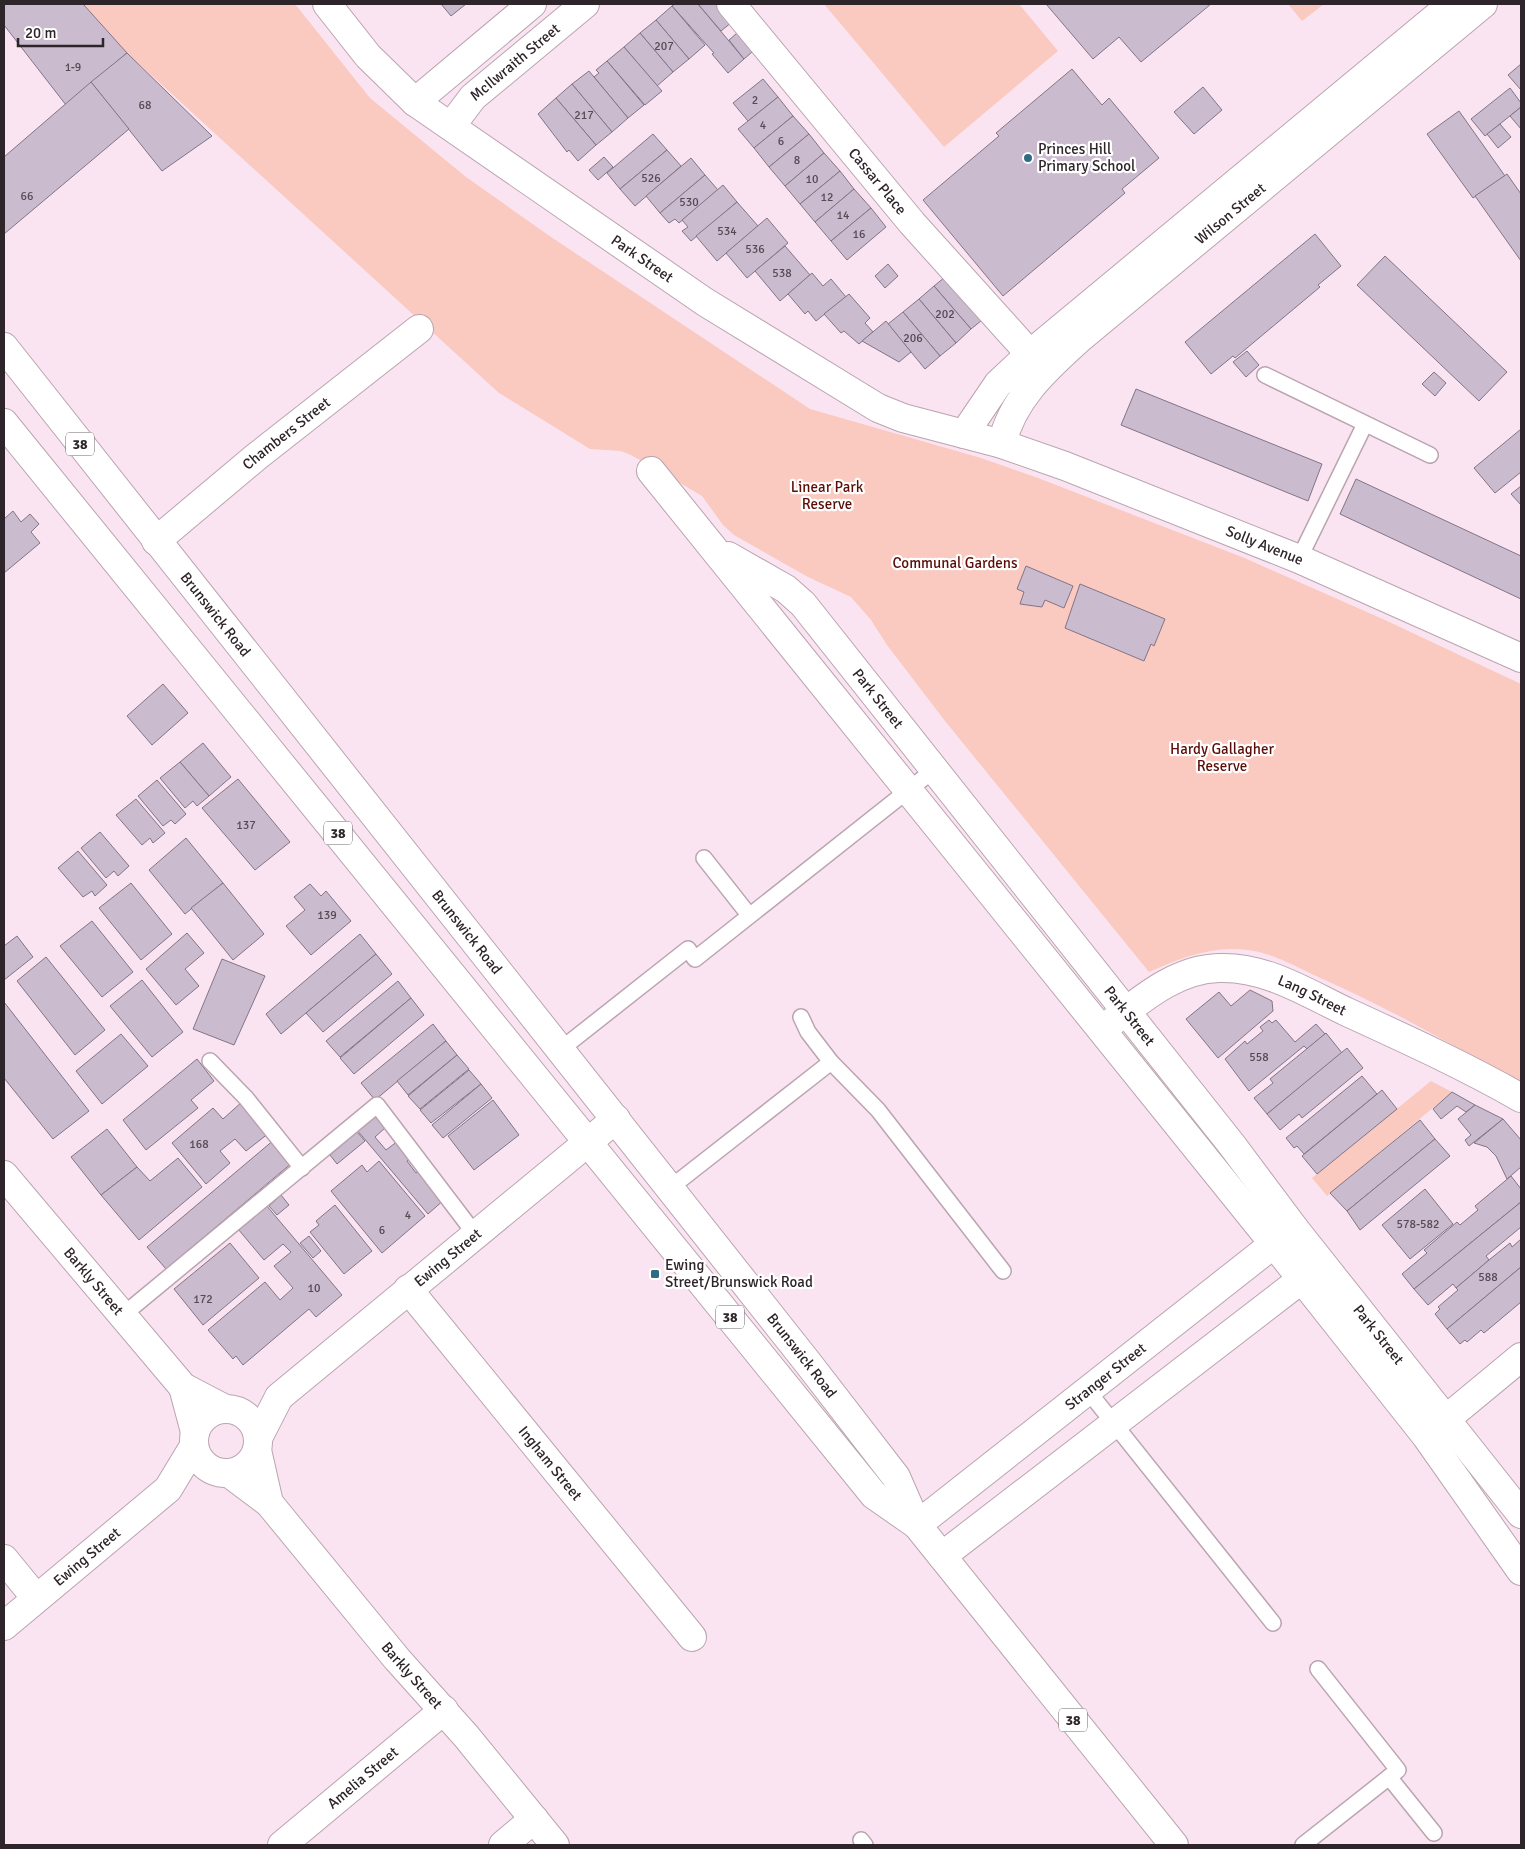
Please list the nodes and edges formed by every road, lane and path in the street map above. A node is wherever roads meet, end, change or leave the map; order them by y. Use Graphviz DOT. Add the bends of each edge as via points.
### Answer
graph roads {
  1 [pos="327,4"];
  2 [pos="532,4"];
  3 [pos="585,4"];
  4 [pos="731,4"];
  5 [pos="1452,4"];
  6 [pos="1483,4"];
  7 [pos="415,102"];
  8 [pos="450,126"];
  9 [pos="418,329"];
  10 [pos="4,347"];
  11 [pos="1030,354"];
  12 [pos="1265,375"];
  13 [pos="4,423"];
  14 [pos="1365,424"];
  15 [pos="964,434"];
  16 [pos="1002,444"];
  17 [pos="1430,456"];
  18 [pos="651,471"];
  19 [pos="156,541"];
  20 [pos="712,546"];
  21 [pos="1299,559"];
  22 [pos="123,568"];
  23 [pos="1521,658"];
  24 [pos="935,769"];
  25 [pos="907,791"];
  26 [pos="704,858"];
  27 [pos="749,915"];
  28 [pos="1126,1011"];
  29 [pos="801,1017"];
  30 [pos="1103,1030"];
  31 [pos="560,1050"];
  32 [pos="210,1061"];
  33 [pos="831,1062"];
  34 [pos="1521,1098"];
  35 [pos="616,1119"];
  36 [pos="588,1142"];
  37 [pos="302,1168"];
  38 [pos="4,1175"];
  39 [pos="670,1188"];
  40 [pos="475,1234"];
  41 [pos="1284,1236"];
  42 [pos="1003,1271"];
  43 [pos="1302,1280"];
  44 [pos="408,1289"];
  45 [pos="123,1315"];
  46 [pos="1521,1357"];
  47 [pos="183,1387"];
  48 [pos="1088,1391"];
  49 [pos="280,1397"];
  50 [pos="230,1410"];
  51 [pos="1114,1424"];
  52 [pos="1435,1428"];
  53 [pos="194,1439"];
  54 [pos="257,1444"];
  55 [pos="223,1473"];
  56 [pos="168,1488"];
  57 [pos="270,1503"];
  58 [pos="1521,1514"];
  59 [pos="917,1525"];
  60 [pos="942,1556"];
  61 [pos="4,1558"];
  62 [pos="1521,1571"];
  63 [pos="36,1598"];
  64 [pos="1272,1623"];
  65 [pos="4,1626"];
  66 [pos="692,1637"];
  67 [pos="1318,1669"];
  68 [pos="444,1710"];
  69 [pos="1389,1778"];
  70 [pos="534,1819"];
  71 [pos="1434,1833"];
  72 [pos="282,1845"];
  73 [pos="503,1845"];
  74 [pos="555,1845"];
  75 [pos="1174,1845"];
  76 [pos="1303,1845"];
  1 -- 7 [label="street, Park Street" via="368,56"];
  2 -- 7 [label="street"];
  3 -- 8 [label="street, McIlwraith Street" via="473,97"];
  4 -- 11 [label="street, Cassar Place" via="912,223"];
  5 -- 11 [label="street, Wilson Street"];
  6 -- 16 [label="street, Wilson Street" via="1058,358 1021,400 1006,424"];
  7 -- 8 [label="street, Park Street"];
  8 -- 15 [label="street, Park Street" via="705,302 781,350 884,410"];
  9 -- 19 [label="street, Chambers Street"];
  10 -- 19 [label="street, Brunswick Road / 38"];
  11 -- 15 [label="street, Wilson Street" via="998,384"];
  12 -- 14 [label="lane"];
  13 -- 22 [label="street, Brunswick Road / 38"];
  14 -- 17 [label="lane"];
  14 -- 21 [label="lane"];
  15 -- 16 [label="street, Park Street"];
  16 -- 21 [label="street, Solly Avenue" via="1066,466"];
  18 -- 20 [label="street, Park Street"];
  19 -- 22 [label="street, Chambers Street"];
  19 -- 31 [label="street, Brunswick Road / 38"];
  20 -- 24 [label="street, Park Street" via="792,593"];
  20 -- 25 [label="street, Park Street"];
  21 -- 23 [label="street, Solly Avenue"];
  22 -- 36 [label="street, Brunswick Road / 38"];
  24 -- 25 [label="lane"];
  24 -- 28 [label="street, Park Street"];
  25 -- 27 [label="lane"];
  25 -- 30 [label="street, Park Street"];
  26 -- 27 [label="lane"];
  27 -- 31 [label="lane" via="695,959 688,949"];
  28 -- 30 [label="street, Lang Street"];
  28 -- 34 [label="street, Lang Street" via="1153,989 1197,971 1244,969 1280,980 1418,1044"];
  28 -- 41 [label="street, Park Street" via="1273,1196"];
  29 -- 33 [label="lane"];
  30 -- 41 [label="street, Park Street"];
  31 -- 35 [label="street, Brunswick Road / 38"];
  32 -- 37 [label="lane" via="246,1098"];
  33 -- 39 [label="lane"];
  33 -- 42 [label="lane" via="878,1110"];
  35 -- 36 [label="street, Ewing Street"];
  35 -- 39 [label="street, Brunswick Road / 38"];
  36 -- 40 [label="street, Ewing Street"];
  36 -- 59 [label="street, Brunswick Road / 38" via="874,1495"];
  37 -- 40 [label="lane" via="376,1105"];
  37 -- 45 [label="lane"];
  38 -- 45 [label="street, Barkly Street"];
  39 -- 59 [label="street, Brunswick Road / 38" via="896,1477"];
  40 -- 44 [label="street, Ewing Street"];
  41 -- 43 [label="street, Park Street"];
  41 -- 48 [label="street, Stranger Street"];
  41 -- 52 [label="street, Park Street"];
  43 -- 51 [label="street"];
  43 -- 52 [label="street, Park Street"];
  44 -- 49 [label="street, Ewing Street"];
  44 -- 66 [label="street, Ingham Street"];
  45 -- 47 [label="street, Barkly Street"];
  46 -- 52 [label="street"];
  47 -- 50 [label="street, Barkly Street"];
  47 -- 53 [label="street, Barkly Street"];
  48 -- 51 [label="lane"];
  48 -- 59 [label="street, Stranger Street"];
  49 -- 50 [label="street, Ewing Street"];
  49 -- 54 [label="street, Ewing Street"];
  50 -- 53 [label="street" via="206,1416 199,1423"];
  50 -- 54 [label="street" via="250,1420"];
  51 -- 60 [label="street"];
  51 -- 64 [label="lane"];
  52 -- 58 [label="street, Park Street"];
  52 -- 62 [label="street, Park Street"];
  53 -- 55 [label="street" via="201,1462"];
  53 -- 56 [label="street, Ewing Street"];
  54 -- 55 [label="street" via="246,1466"];
  54 -- 57 [label="street, Barkly Street"];
  55 -- 56 [label="street, Ewing Street"];
  55 -- 57 [label="street, Barkly Street"];
  56 -- 63 [label="street, Ewing Street"];
  57 -- 68 [label="street, Barkly Street" via="397,1659"];
  59 -- 60 [label="street, Brunswick Road / 38"];
  60 -- 75 [label="street, Brunswick Road / 38"];
  61 -- 63 [label="street"];
  63 -- 65 [label="street, Ewing Street"];
  67 -- 69 [label="lane" via="1398,1770"];
  68 -- 70 [label="street, Barkly Street"];
  68 -- 72 [label="street, Amelia Street"];
  69 -- 71 [label="lane"];
  69 -- 76 [label="lane"];
  70 -- 73 [label="street"];
  70 -- 74 [label="street, Barkly Street"];
}
